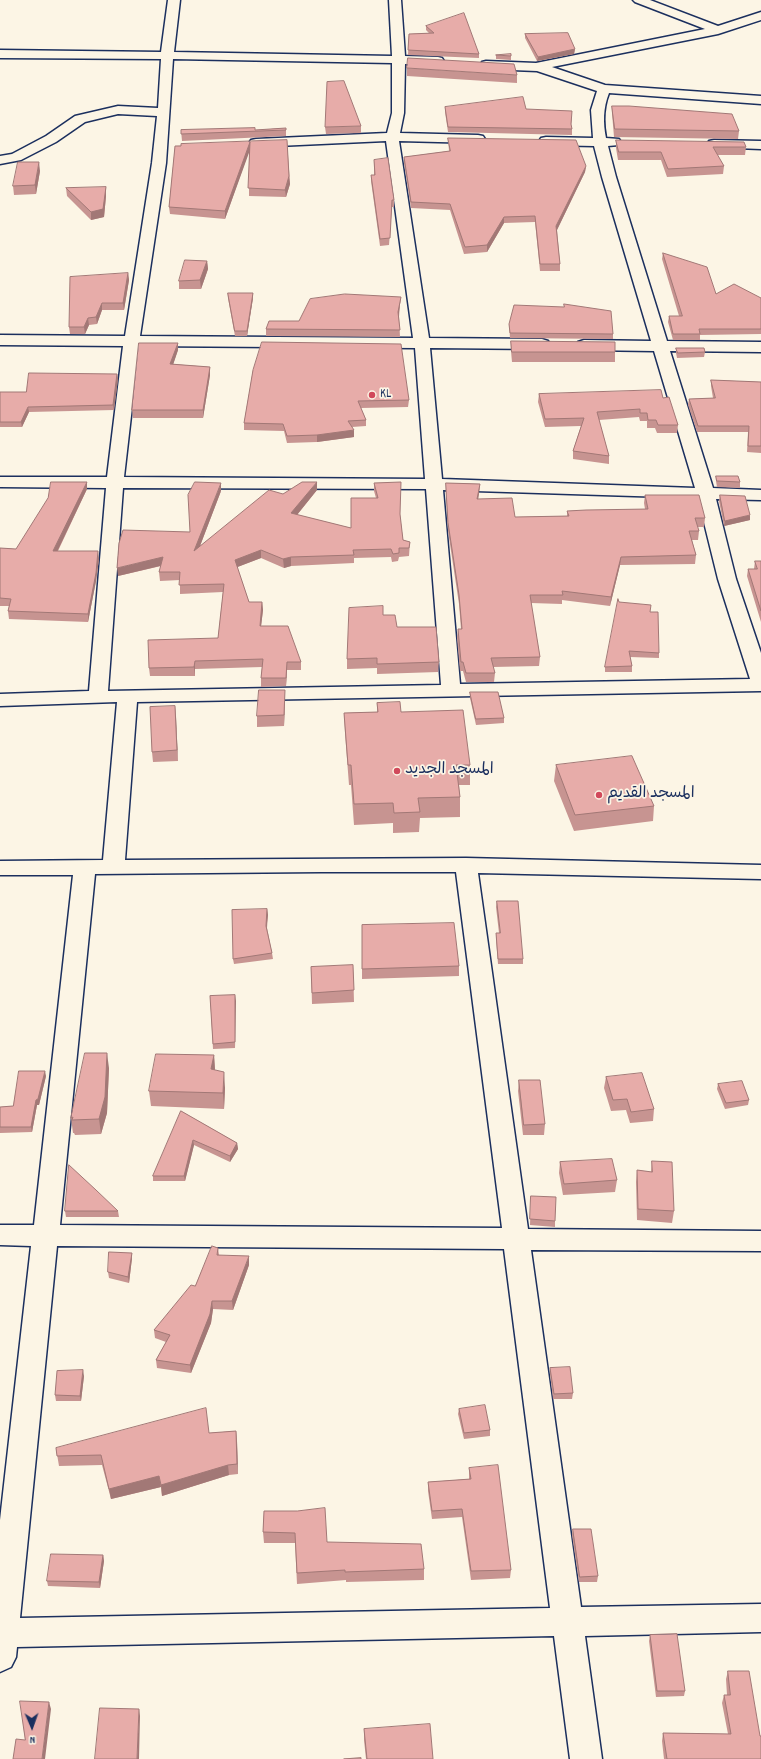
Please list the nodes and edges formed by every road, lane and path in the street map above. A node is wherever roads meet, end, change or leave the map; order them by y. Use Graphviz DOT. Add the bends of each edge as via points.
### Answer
graph roads {
  1 [pos="174,0"];
  2 [pos="395,0"];
  3 [pos="639,0"];
  4 [pos="761,16"];
  5 [pos="718,30"];
  6 [pos="0,54"];
  7 [pos="168,56"];
  8 [pos="398,59"];
  9 [pos="448,61"];
  10 [pos="471,63"];
  11 [pos="536,67"];
  12 [pos="604,89"];
  13 [pos="761,100"];
  14 [pos="164,112"];
  15 [pos="393,137"];
  16 [pos="493,139"];
  17 [pos="531,140"];
  18 [pos="601,142"];
  19 [pos="624,142"];
  20 [pos="246,144"];
  21 [pos="700,144"];
  22 [pos="761,145"];
  23 [pos="0,160"];
  24 [pos="0,340"];
  25 [pos="132,341"];
  26 [pos="422,343"];
  27 [pos="662,346"];
  28 [pos="761,347"];
  29 [pos="0,482"];
  30 [pos="115,482"];
  31 [pos="433,484"];
  32 [pos="706,494"];
  33 [pos="761,495"];
  34 [pos="761,684"];
  35 [pos="451,690"];
  36 [pos="128,696"];
  37 [pos="98,697"];
  38 [pos="0,700"];
  39 [pos="466,865"];
  40 [pos="113,867"];
  41 [pos="0,868"];
  42 [pos="85,868"];
  43 [pos="761,872"];
  44 [pos="0,1235"];
  45 [pos="46,1237"];
  46 [pos="517,1239"];
  47 [pos="761,1241"];
  48 [pos="761,1618"];
  49 [pos="568,1621"];
  50 [pos="1,1641"];
  51 [pos="586,1759"];
  1 -- 7 [label="street"];
  2 -- 8 [label="street"];
  3 -- 5 [label="street"];
  4 -- 5 [label="street"];
  5 -- 11 [label="street"];
  6 -- 7 [label="street"];
  7 -- 8 [label="street"];
  7 -- 14 [label="street"];
  8 -- 9 [label="street"];
  8 -- 15 [label="street" via="398,115"];
  10 -- 11 [label="street"];
  11 -- 12 [label="street"];
  12 -- 13 [label="street"];
  12 -- 18 [label="street" via="599,99 597,126"];
  14 -- 23 [label="street" via="118,110 80,119 51,139 16,157"];
  14 -- 25 [label="street" via="168,147"];
  15 -- 16 [label="street"];
  15 -- 20 [label="street"];
  15 -- 26 [label="street"];
  17 -- 18 [label="street"];
  18 -- 19 [label="street"];
  18 -- 27 [label="street" via="609,177"];
  21 -- 22 [label="street"];
  24 -- 25 [label="street"];
  25 -- 26 [label="street"];
  25 -- 30 [label="street"];
  26 -- 27 [label="street"];
  26 -- 31 [label="street"];
  27 -- 28 [label="street"];
  27 -- 32 [label="street"];
  29 -- 30 [label="street"];
  30 -- 31 [label="street"];
  30 -- 37 [label="street"];
  31 -- 32 [label="street"];
  31 -- 35 [label="street"];
  32 -- 33 [label="street"];
  32 -- 34 [label="street" via="727,579"];
  34 -- 35 [label="street"];
  35 -- 36 [label="street"];
  36 -- 37 [label="street"];
  36 -- 40 [label="street"];
  37 -- 38 [label="street"];
  39 -- 40 [label="street"];
  39 -- 43 [label="street"];
  39 -- 46 [label="street"];
  40 -- 42 [label="street"];
  41 -- 42 [label="street"];
  42 -- 45 [label="street"];
  44 -- 45 [label="street"];
  45 -- 46 [label="street"];
  45 -- 50 [label="street"];
  46 -- 47 [label="street"];
  46 -- 49 [label="street"];
  48 -- 49 [label="street"];
  49 -- 50 [label="street"];
  49 -- 51 [label="street"];
}
